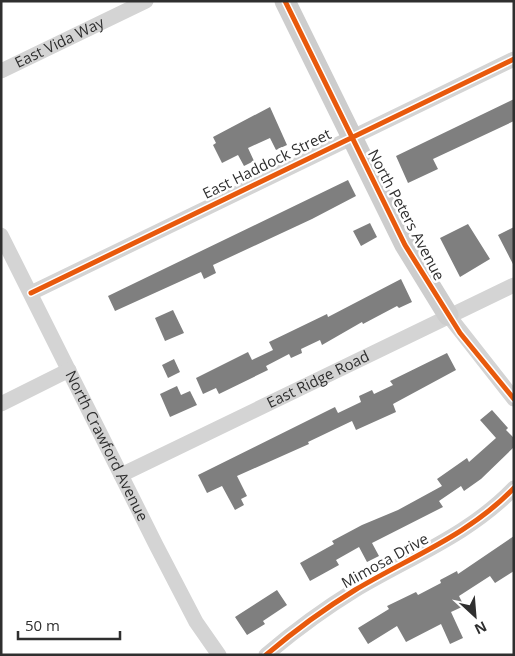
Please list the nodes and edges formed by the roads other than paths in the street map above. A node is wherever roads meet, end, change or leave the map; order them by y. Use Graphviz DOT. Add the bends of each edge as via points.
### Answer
graph roads {
  1 [pos="146,1"];
  2 [pos="285,1"];
  3 [pos="514,59"];
  4 [pos="1,71"];
  5 [pos="351,137"];
  6 [pos="1,235"];
  7 [pos="514,284"];
  8 [pos="31,293"];
  9 [pos="448,315"];
  10 [pos="68,370"];
  11 [pos="514,399"];
  12 [pos="1,404"];
  13 [pos="121,475"];
  14 [pos="514,488"];
  15 [pos="219,655"];
  16 [pos="266,655"];
  1 -- 4 [label="street, East Vida Way"];
  2 -- 5 [label="street, North Peters Avenue"];
  3 -- 5 [label="street, East Haddock Street"];
  5 -- 8 [label="street, East Haddock Street"];
  5 -- 9 [label="street, North Peters Avenue" via="405,245"];
  6 -- 8 [label="street, North Crawford Avenue"];
  7 -- 9 [label="street, East Ridge Road"];
  8 -- 10 [label="street, North Crawford Avenue"];
  9 -- 11 [label="street, North Peters Avenue"];
  9 -- 13 [label="street, East Ridge Road"];
  10 -- 12 [label="street"];
  10 -- 13 [label="street, North Crawford Avenue"];
  13 -- 15 [label="street, North Crawford Avenue" via="184,600"];
  14 -- 16 [label="street, Mimosa Drive" via="458,534 355,590"];
}
